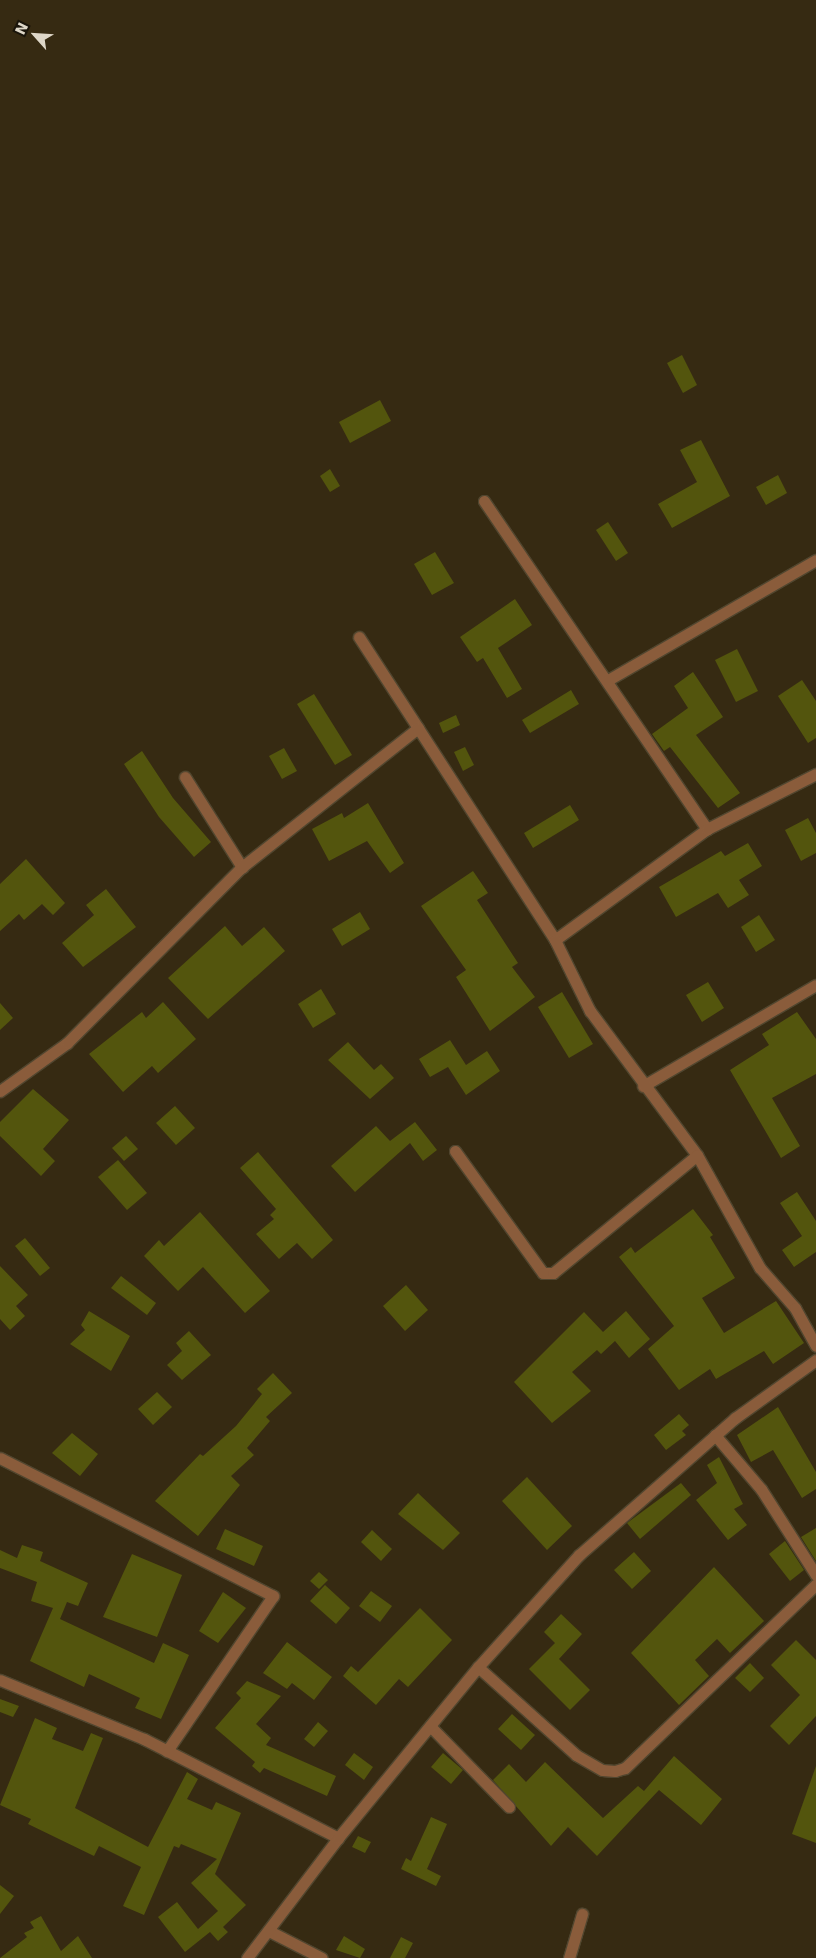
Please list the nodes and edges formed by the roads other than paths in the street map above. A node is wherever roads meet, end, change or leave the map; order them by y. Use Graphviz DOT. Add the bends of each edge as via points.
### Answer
graph roads {
  1 [pos="484,500"];
  2 [pos="816,560"];
  3 [pos="359,637"];
  4 [pos="608,680"];
  5 [pos="418,728"];
  6 [pos="816,774"];
  7 [pos="185,777"];
  8 [pos="707,829"];
  9 [pos="242,867"];
  10 [pos="555,940"];
  11 [pos="816,985"];
  12 [pos="643,1086"];
  13 [pos="0,1091"];
  14 [pos="455,1151"];
  15 [pos="697,1154"];
  16 [pos="816,1346"];
  17 [pos="816,1360"];
  18 [pos="715,1435"];
  19 [pos="0,1458"];
  20 [pos="816,1575"];
  21 [pos="816,1584"];
  22 [pos="478,1667"];
  23 [pos="0,1680"];
  24 [pos="430,1726"];
  25 [pos="167,1751"];
  26 [pos="509,1807"];
  27 [pos="338,1838"];
  28 [pos="582,1914"];
  29 [pos="269,1931"];
  30 [pos="247,1958"];
  31 [pos="322,1958"];
  32 [pos="568,1958"];
  1 -- 4 [label="street"];
  2 -- 4 [label="street"];
  3 -- 5 [label="street"];
  4 -- 8 [label="street"];
  5 -- 9 [label="street"];
  5 -- 10 [label="street"];
  6 -- 8 [label="street"];
  7 -- 9 [label="street"];
  8 -- 10 [label="street"];
  9 -- 13 [label="street" via="67,1043"];
  10 -- 12 [label="street" via="590,1011"];
  11 -- 12 [label="street"];
  12 -- 15 [label="street"];
  14 -- 15 [label="street" via="543,1273 553,1273"];
  15 -- 16 [label="street" via="760,1268 795,1308"];
  17 -- 18 [label="street"];
  18 -- 20 [label="street" via="760,1489"];
  18 -- 22 [label="street" via="579,1555"];
  19 -- 25 [label="street" via="274,1596"];
  21 -- 22 [label="street" via="632,1761 615,1771 596,1768 576,1755"];
  22 -- 24 [label="street"];
  23 -- 25 [label="street"];
  24 -- 26 [label="street"];
  24 -- 27 [label="street"];
  25 -- 27 [label="street"];
  27 -- 29 [label="street"];
  28 -- 32 [label="street"];
  29 -- 30 [label="street"];
  29 -- 31 [label="street"];
}
